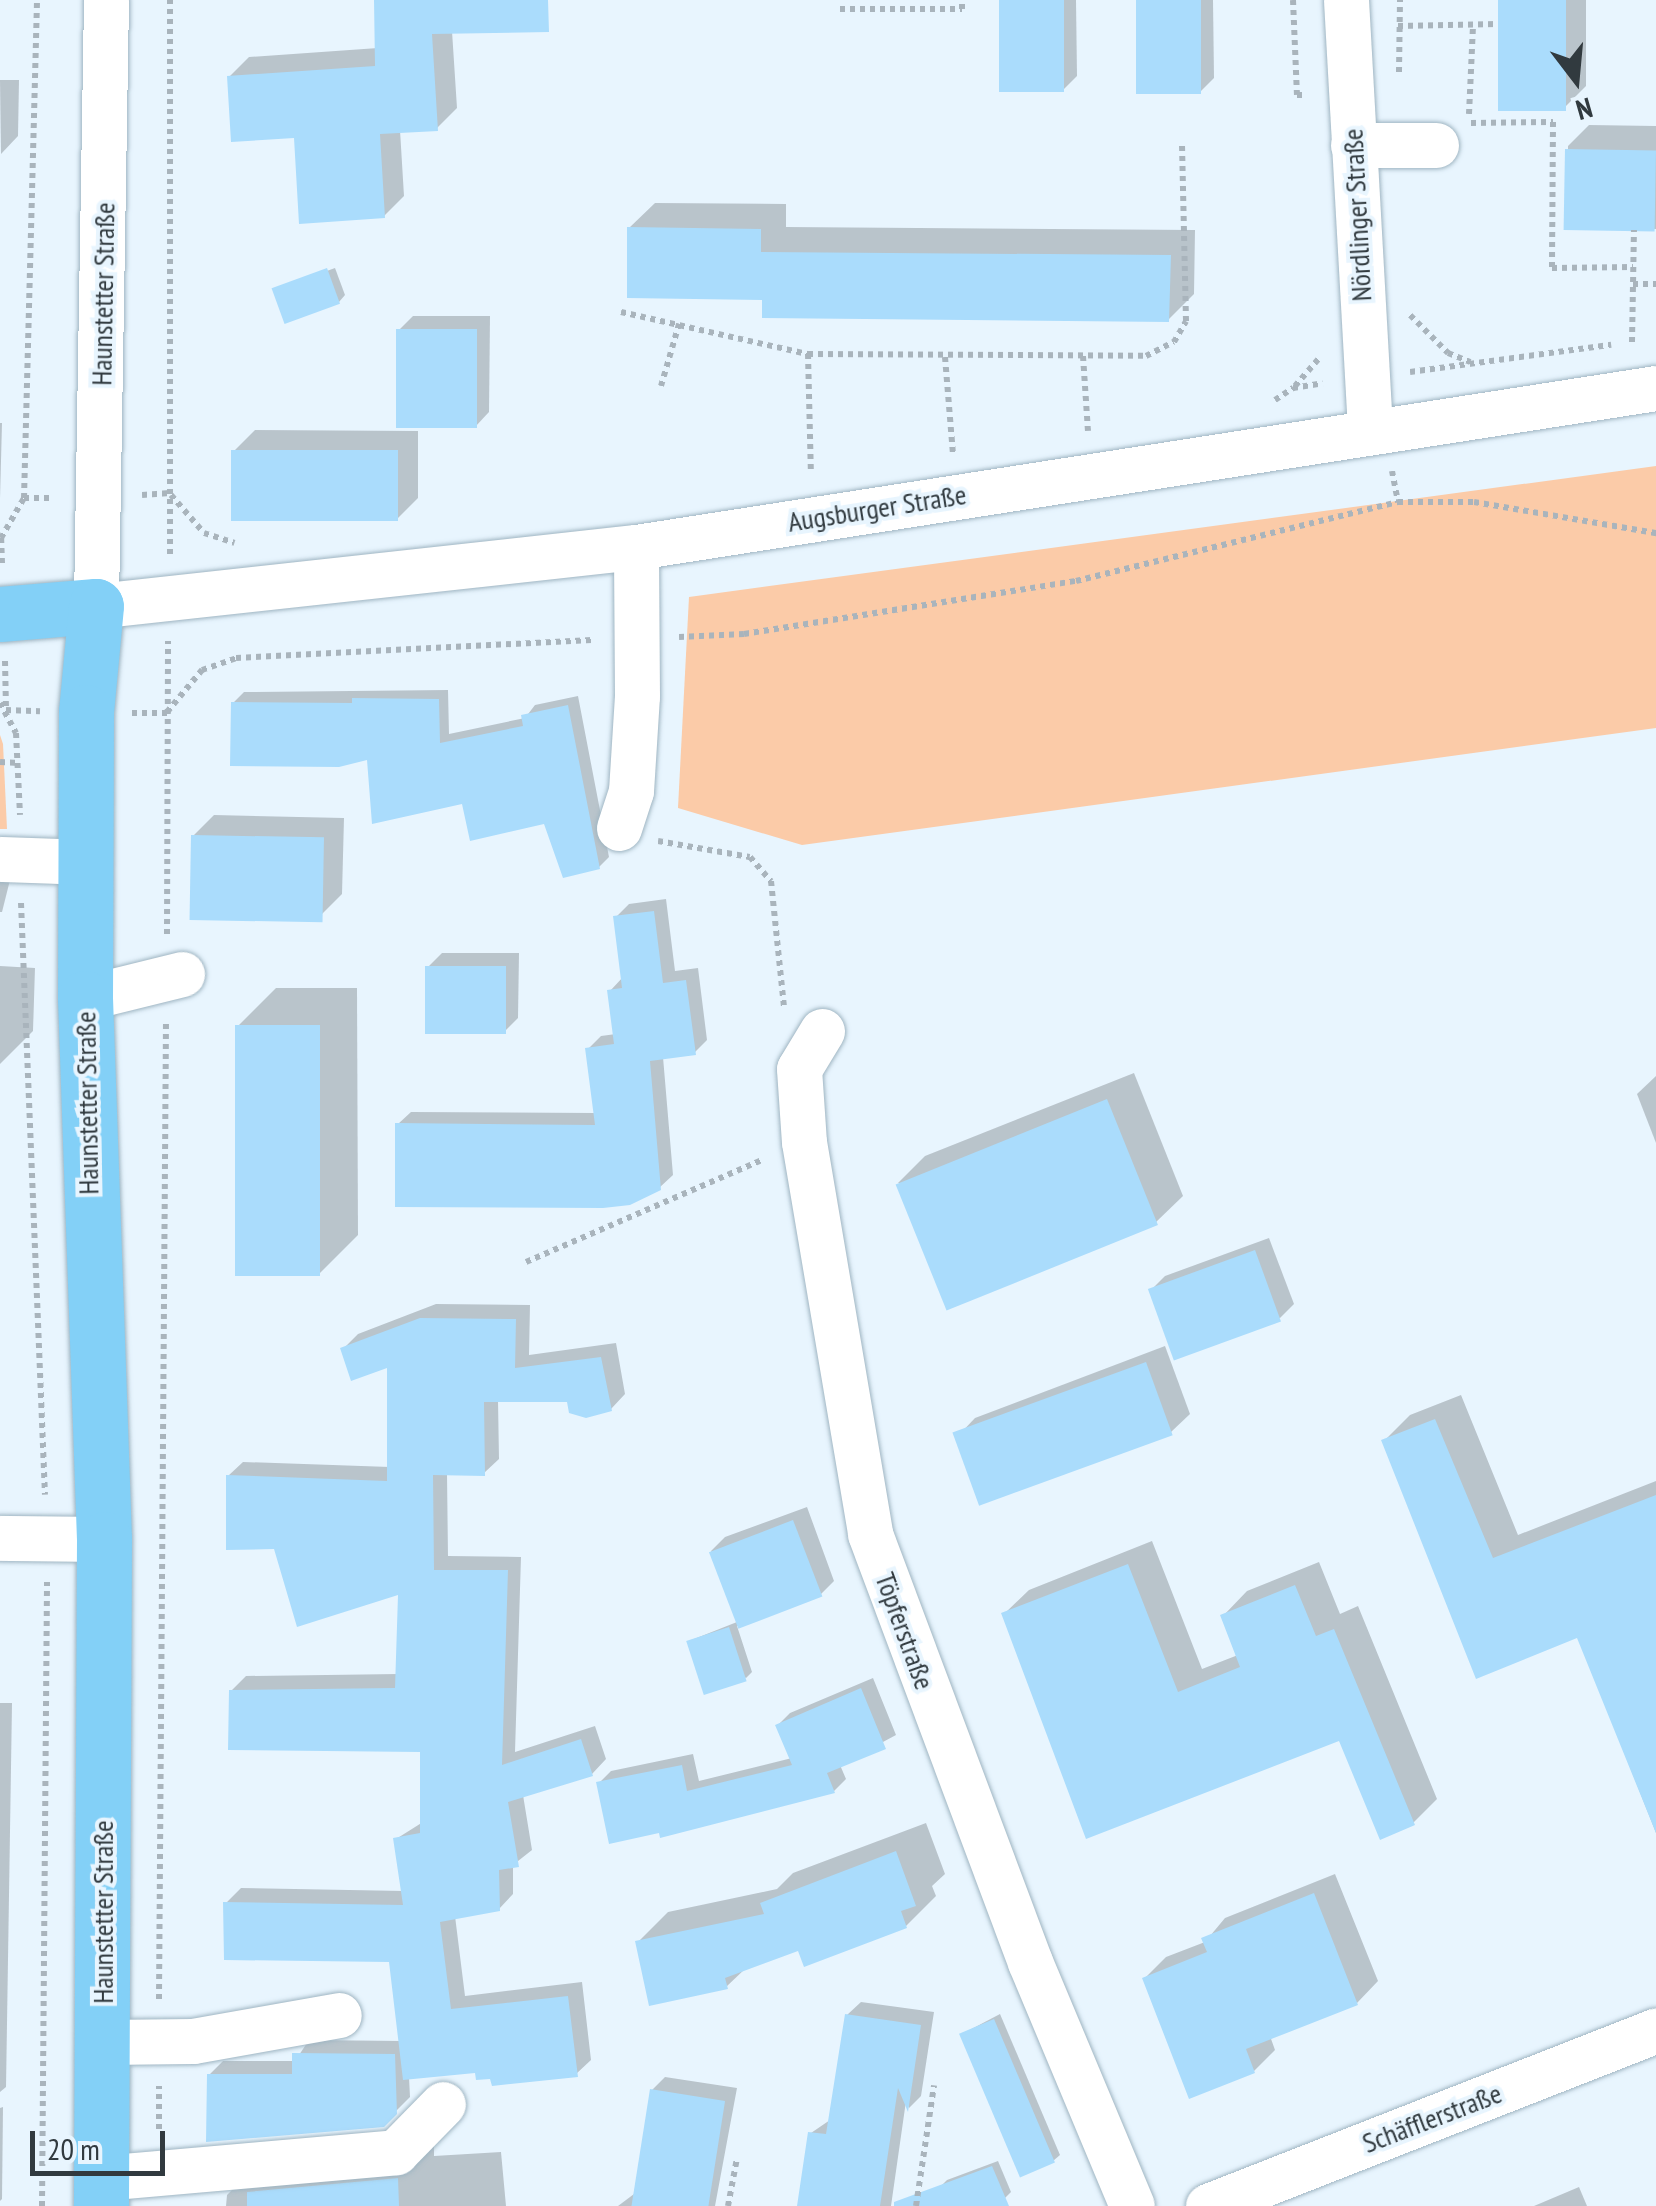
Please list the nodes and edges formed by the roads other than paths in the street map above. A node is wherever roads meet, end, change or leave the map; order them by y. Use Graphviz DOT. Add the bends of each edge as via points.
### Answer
graph roads {
  1 [pos="106,0"];
  2 [pos="1346,0"];
  3 [pos="1436,144"];
  4 [pos="1353,145"];
  5 [pos="1656,388"];
  6 [pos="1370,430"];
  7 [pos="636,547"];
  8 [pos="96,606"];
  9 [pos="0,614"];
  10 [pos="619,828"];
  11 [pos="10,859"];
  12 [pos="88,862"];
  13 [pos="175,977"];
  14 [pos="85,998"];
  15 [pos="822,1031"];
  16 [pos="0,1538"];
  17 [pos="104,1540"];
  18 [pos="339,2015"];
  19 [pos="1656,2030"];
  20 [pos="102,2042"];
  21 [pos="443,2104"];
  22 [pos="101,2192"];
  23 [pos="1132,2206"];
  24 [pos="1208,2206"];
  1 -- 8 [label="street, Haunstetter Straße"];
  2 -- 4 [label="street, Nördlinger Straße"];
  3 -- 4 [label="street"];
  4 -- 6 [label="street, Nördlinger Straße"];
  5 -- 6 [label="street, Augsburger Straße"];
  6 -- 7 [label="street, Augsburger Straße"];
  7 -- 8 [label="street, Augsburger Straße"];
  7 -- 10 [label="street" via="631,791"];
  8 -- 9 [label="main road"];
  8 -- 12 [label="main road, Haunstetter Straße" via="86,712"];
  11 -- 12 [label="street"];
  12 -- 14 [label="main road, Haunstetter Straße"];
  13 -- 14 [label="street"];
  14 -- 17 [label="main road, Haunstetter Straße"];
  15 -- 23 [label="street, Töpferstraße" via="799,1069 804,1142 870,1534 1030,1962"];
  16 -- 17 [label="street"];
  17 -- 20 [label="main road, Haunstetter Straße"];
  18 -- 20 [label="street" via="160,2042"];
  19 -- 24 [label="street, Schäfflerstraße"];
  20 -- 22 [label="main road, Haunstetter Straße"];
  21 -- 22 [label="street" via="396,2152 159,2176"];
}
